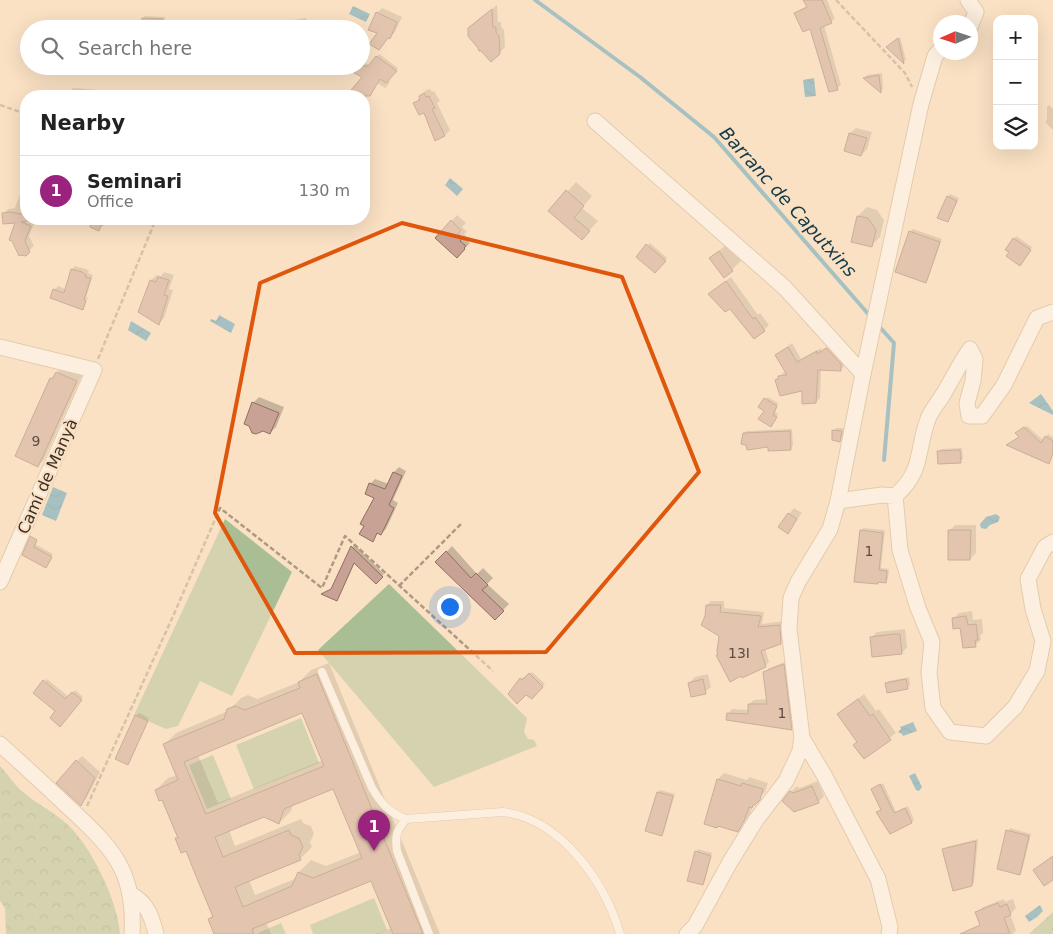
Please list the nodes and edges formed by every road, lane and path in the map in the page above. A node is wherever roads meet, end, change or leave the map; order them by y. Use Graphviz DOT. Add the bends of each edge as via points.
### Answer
graph roads {
  1 [pos="836,0"];
  2 [pos="968,0"];
  3 [pos="975,15"];
  4 [pos="934,60"];
  5 [pos="920,104"];
  6 [pos="0,105"];
  7 [pos="20,112"];
  8 [pos="595,121"];
  9 [pos="154,225"];
  10 [pos="1053,312"];
  11 [pos="0,348"];
  12 [pos="94,370"];
  13 [pos="863,374"];
  14 [pos="894,496"];
  15 [pos="838,501"];
  16 [pos="462,523"];
  17 [pos="1053,542"];
  18 [pos="0,582"];
  19 [pos="400,586"];
  20 [pos="493,671"];
  21 [pos="322,672"];
  22 [pos="802,738"];
  23 [pos="0,744"];
  24 [pos="81,818"];
  25 [pos="406,819"];
  26 [pos="130,894"];
  27 [pos="132,934"];
  28 [pos="156,934"];
  29 [pos="430,934"];
  30 [pos="620,934"];
  31 [pos="687,934"];
  32 [pos="889,934"];
  1 -- 5 [label="path" via="905,73"];
  2 -- 3 [label="street"];
  4 -- 5 [label="street"];
  5 -- 13 [label="street"];
  6 -- 7 [label="path"];
  8 -- 13 [label="street" via="785,288"];
  9 -- 12 [label="path"];
  10 -- 14 [label="street" via="1036,318 1004,385 982,416 969,416 967,403 975,359 970,349 928,418 916,468 904,488"];
  11 -- 12 [label="street"];
  12 -- 18 [label="street, Camí de Manyà"];
  13 -- 15 [label="street"];
  14 -- 15 [label="street"];
  14 -- 17 [label="street" via="900,550 932,642 929,673 933,708 950,732 986,736 1015,707 1037,671 1043,641 1028,579 1045,547"];
  15 -- 22 [label="street" via="830,529 790,598 789,629"];
  16 -- 19 [label="path"];
  19 -- 20 [label="path"];
  19 -- 24 [label="path" via="345,536 322,588 220,508"];
  21 -- 25 [label="lane" via="372,788 389,812"];
  22 -- 31 [label="street" via="800,751 786,781 756,820 695,926"];
  22 -- 32 [label="street" via="878,879"];
  23 -- 24 [label="street"];
  24 -- 26 [label="street" via="114,854"];
  25 -- 29 [label="lane" via="398,828 397,851"];
  25 -- 30 [label="lane" via="503,812 532,820 548,829 595,877"];
  26 -- 27 [label="street"];
  26 -- 28 [label="street" via="144,904"];
}
